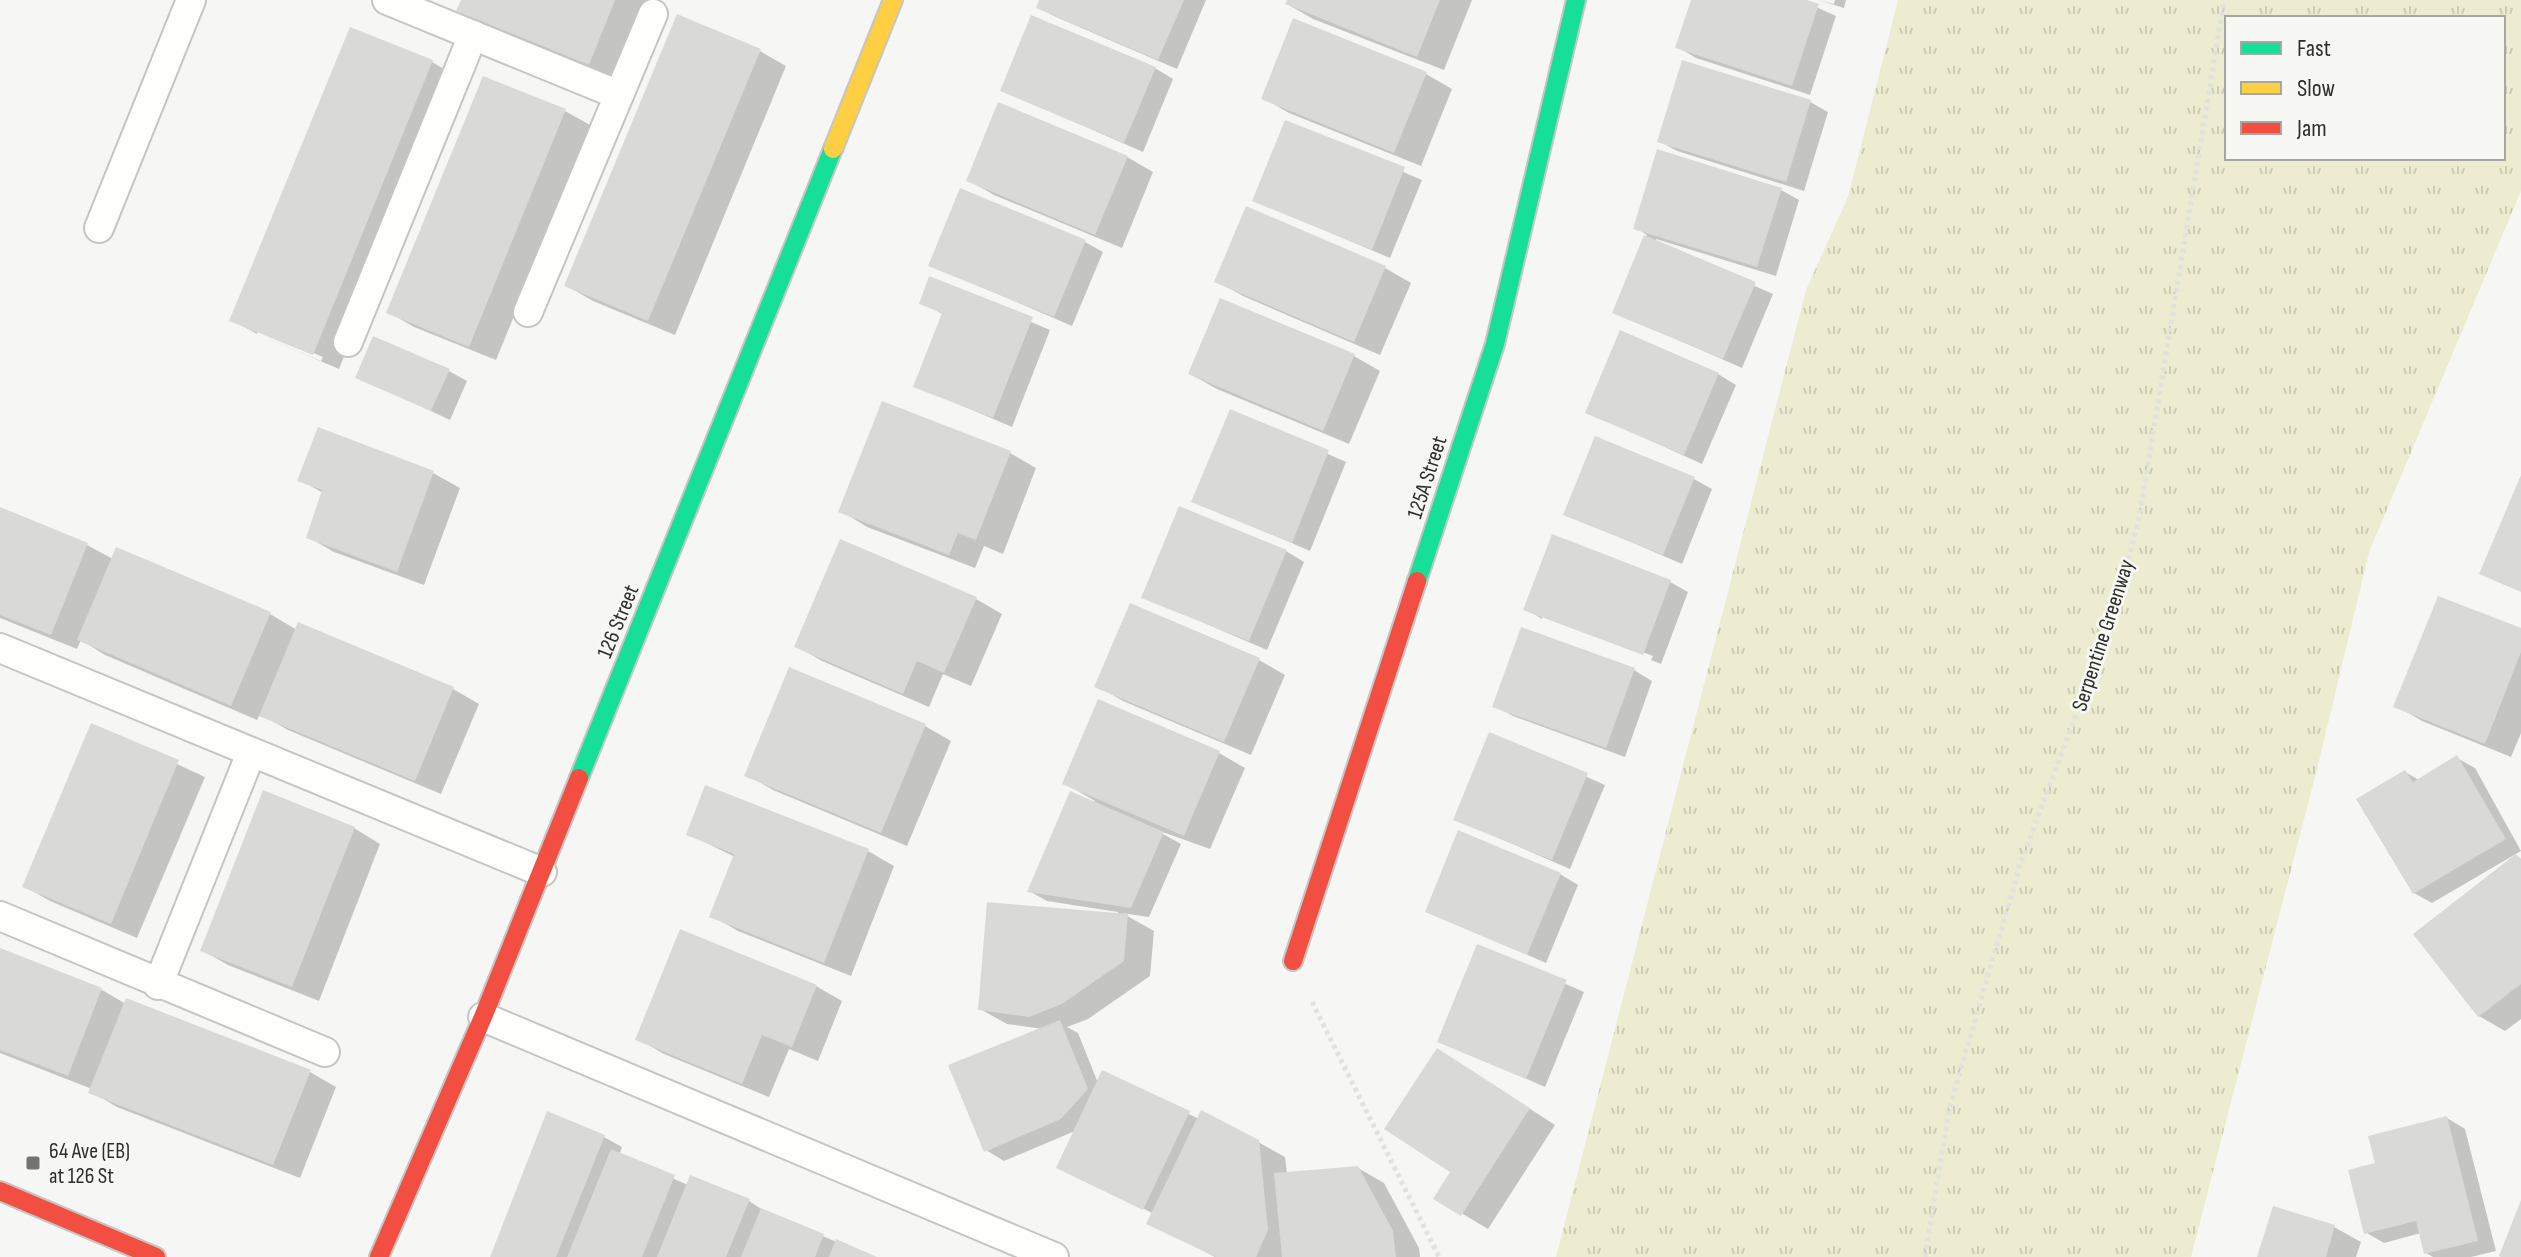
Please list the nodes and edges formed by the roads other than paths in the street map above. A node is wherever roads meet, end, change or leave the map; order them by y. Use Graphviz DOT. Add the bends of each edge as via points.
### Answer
graph roads {
  1 [pos="191,0"];
  2 [pos="893,0"];
  3 [pos="1576,0"];
  4 [pos="394,1"];
  5 [pos="653,14"];
  6 [pos="473,35"];
  7 [pos="619,95"];
  8 [pos="99,228"];
  9 [pos="528,312"];
  10 [pos="348,342"];
  11 [pos="0,648"];
  12 [pos="251,753"];
  13 [pos="542,872"];
  14 [pos="0,916"];
  15 [pos="1293,961"];
  16 [pos="158,985"];
  17 [pos="483,1017"];
  18 [pos="325,1052"];
  19 [pos="0,1191"];
  20 [pos="156,1257"];
  21 [pos="379,1257"];
  22 [pos="1054,1257"];
  1 -- 8 [label="lane"];
  2 -- 13 [label="street, 126 Street"];
  3 -- 15 [label="street, 125A Street" via="1495,344"];
  4 -- 6 [label="lane"];
  5 -- 7 [label="lane"];
  6 -- 7 [label="lane"];
  6 -- 10 [label="lane"];
  7 -- 9 [label="lane"];
  11 -- 12 [label="lane"];
  12 -- 13 [label="lane"];
  12 -- 16 [label="lane"];
  13 -- 17 [label="street, 126 Street"];
  14 -- 16 [label="lane"];
  16 -- 18 [label="lane"];
  17 -- 21 [label="street, 126 Street"];
  17 -- 22 [label="lane"];
  19 -- 20 [label="street"];
}
